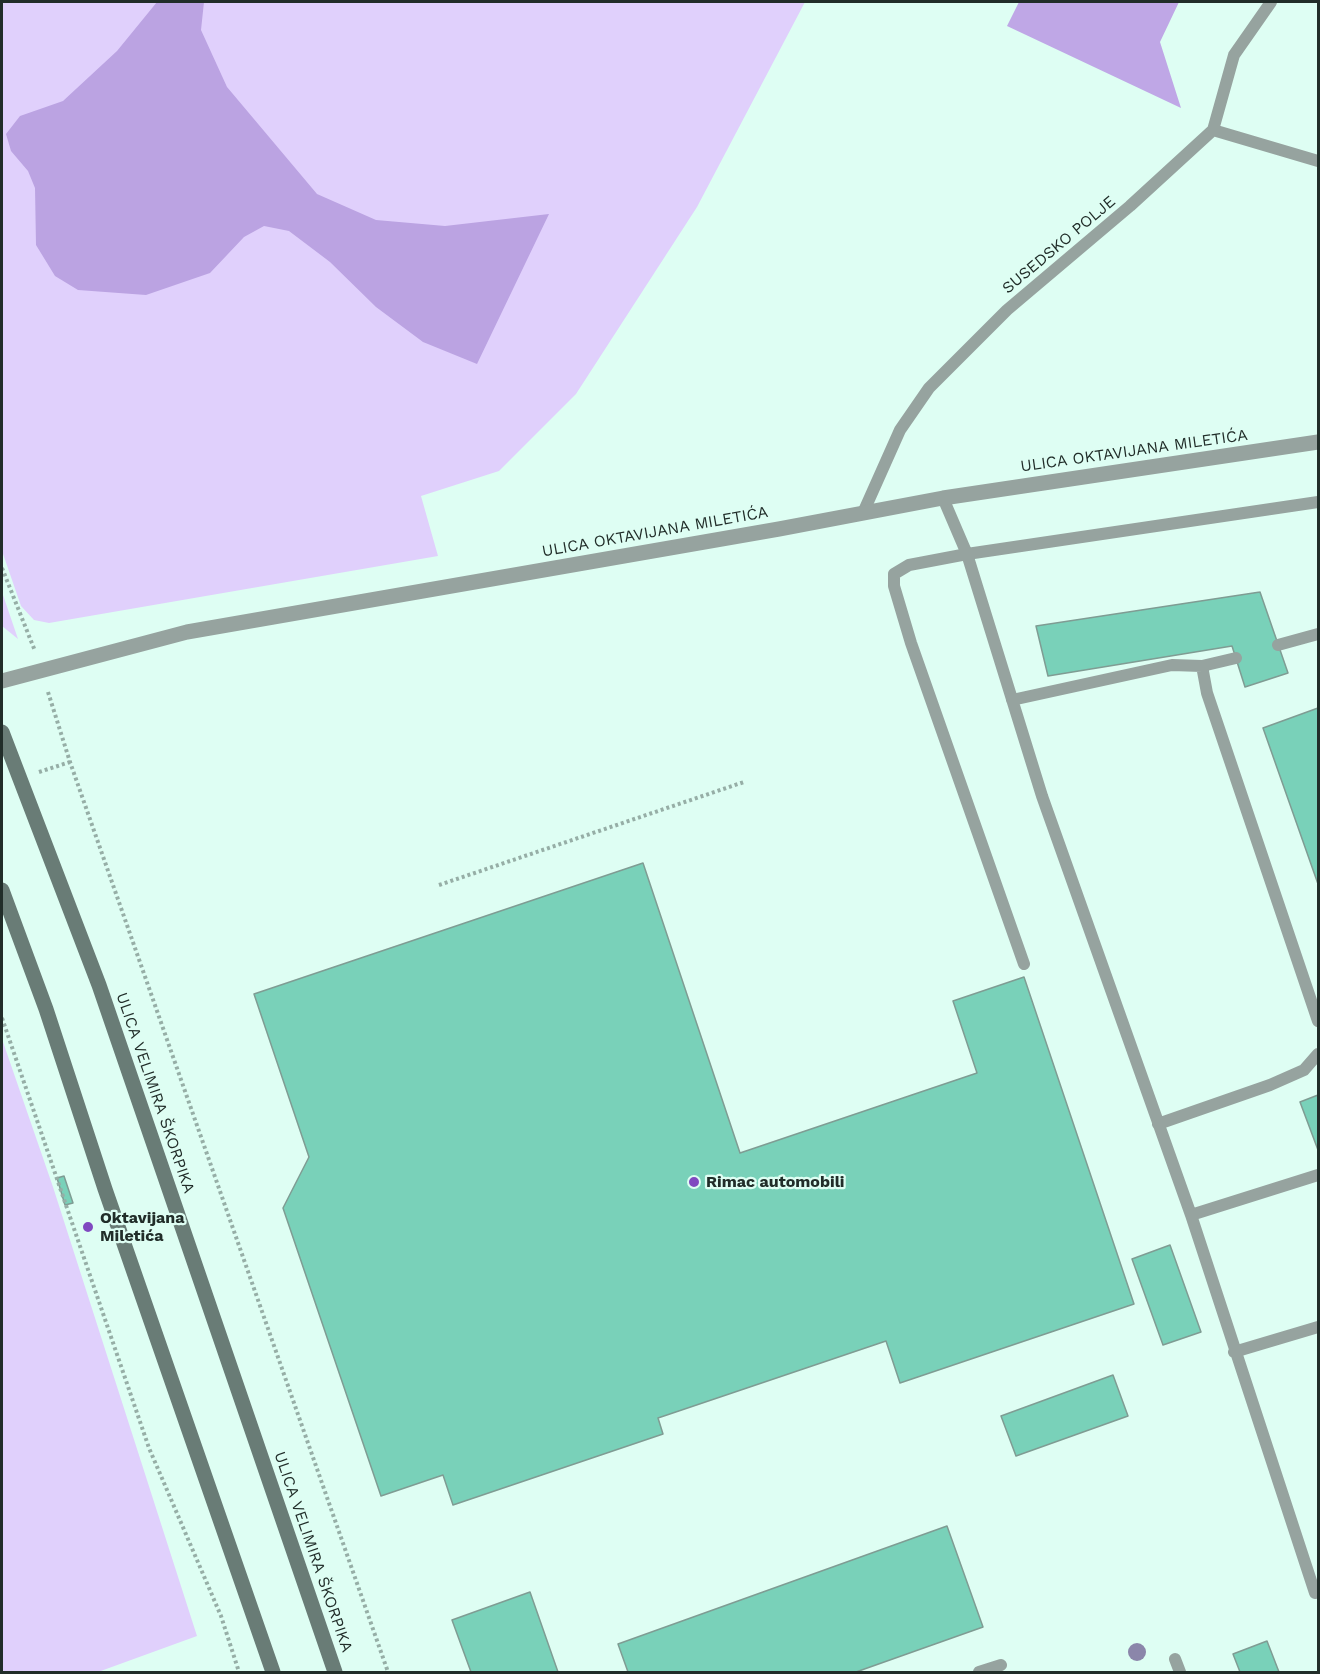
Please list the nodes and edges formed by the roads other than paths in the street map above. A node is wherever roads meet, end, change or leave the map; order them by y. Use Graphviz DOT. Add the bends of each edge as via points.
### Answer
graph roads {
  1 [pos="1271,2"];
  2 [pos="1213,130"];
  3 [pos="1318,161"];
  4 [pos="1318,442"];
  5 [pos="943,498"];
  6 [pos="1318,502"];
  7 [pos="862,513"];
  8 [pos="967,554"];
  9 [pos="1318,634"];
  10 [pos="1278,645"];
  11 [pos="1236,658"];
  12 [pos="1202,666"];
  13 [pos="2,681"];
  14 [pos="1012,700"];
  15 [pos="2,732"];
  16 [pos="2,890"];
  17 [pos="1024,964"];
  18 [pos="1318,1021"];
  19 [pos="1318,1054"];
  20 [pos="1158,1124"];
  21 [pos="1318,1175"];
  22 [pos="1191,1215"];
  23 [pos="1318,1327"];
  24 [pos="1234,1352"];
  25 [pos="1318,1592"];
  26 [pos="1175,1659"];
  27 [pos="1001,1665"];
  28 [pos="273,1672"];
  29 [pos="335,1672"];
  30 [pos="979,1672"];
  31 [pos="1180,1672"];
  1 -- 2 [label="lane" via="1234,54"];
  2 -- 3 [label="lane"];
  2 -- 7 [label="lane, SUSEDSKO POLJE" via="1007,310 929,388 900,430"];
  4 -- 5 [label="street, ULICA OKTAVIJANA MILETIĆA"];
  5 -- 7 [label="street, ULICA OKTAVIJANA MILETIĆA"];
  5 -- 8 [label="lane"];
  6 -- 8 [label="lane"];
  7 -- 13 [label="street, ULICA OKTAVIJANA MILETIĆA" via="187,632"];
  8 -- 14 [label="lane"];
  8 -- 17 [label="lane" via="909,565 894,574 894,586"];
  9 -- 10 [label="lane"];
  11 -- 12 [label="lane"];
  12 -- 14 [label="lane" via="1172,665"];
  12 -- 18 [label="lane" via="1207,693"];
  14 -- 20 [label="lane"];
  15 -- 29 [label="main road, ULICA VELIMIRA ŠKORPIKA" via="99,985"];
  16 -- 28 [label="main road"];
  19 -- 20 [label="lane" via="1304,1070 1279,1081"];
  20 -- 22 [label="lane"];
  21 -- 22 [label="lane"];
  22 -- 24 [label="lane"];
  23 -- 24 [label="lane"];
  24 -- 25 [label="lane" via="1315,1593"];
  26 -- 31 [label="lane"];
  27 -- 30 [label="lane"];
}
